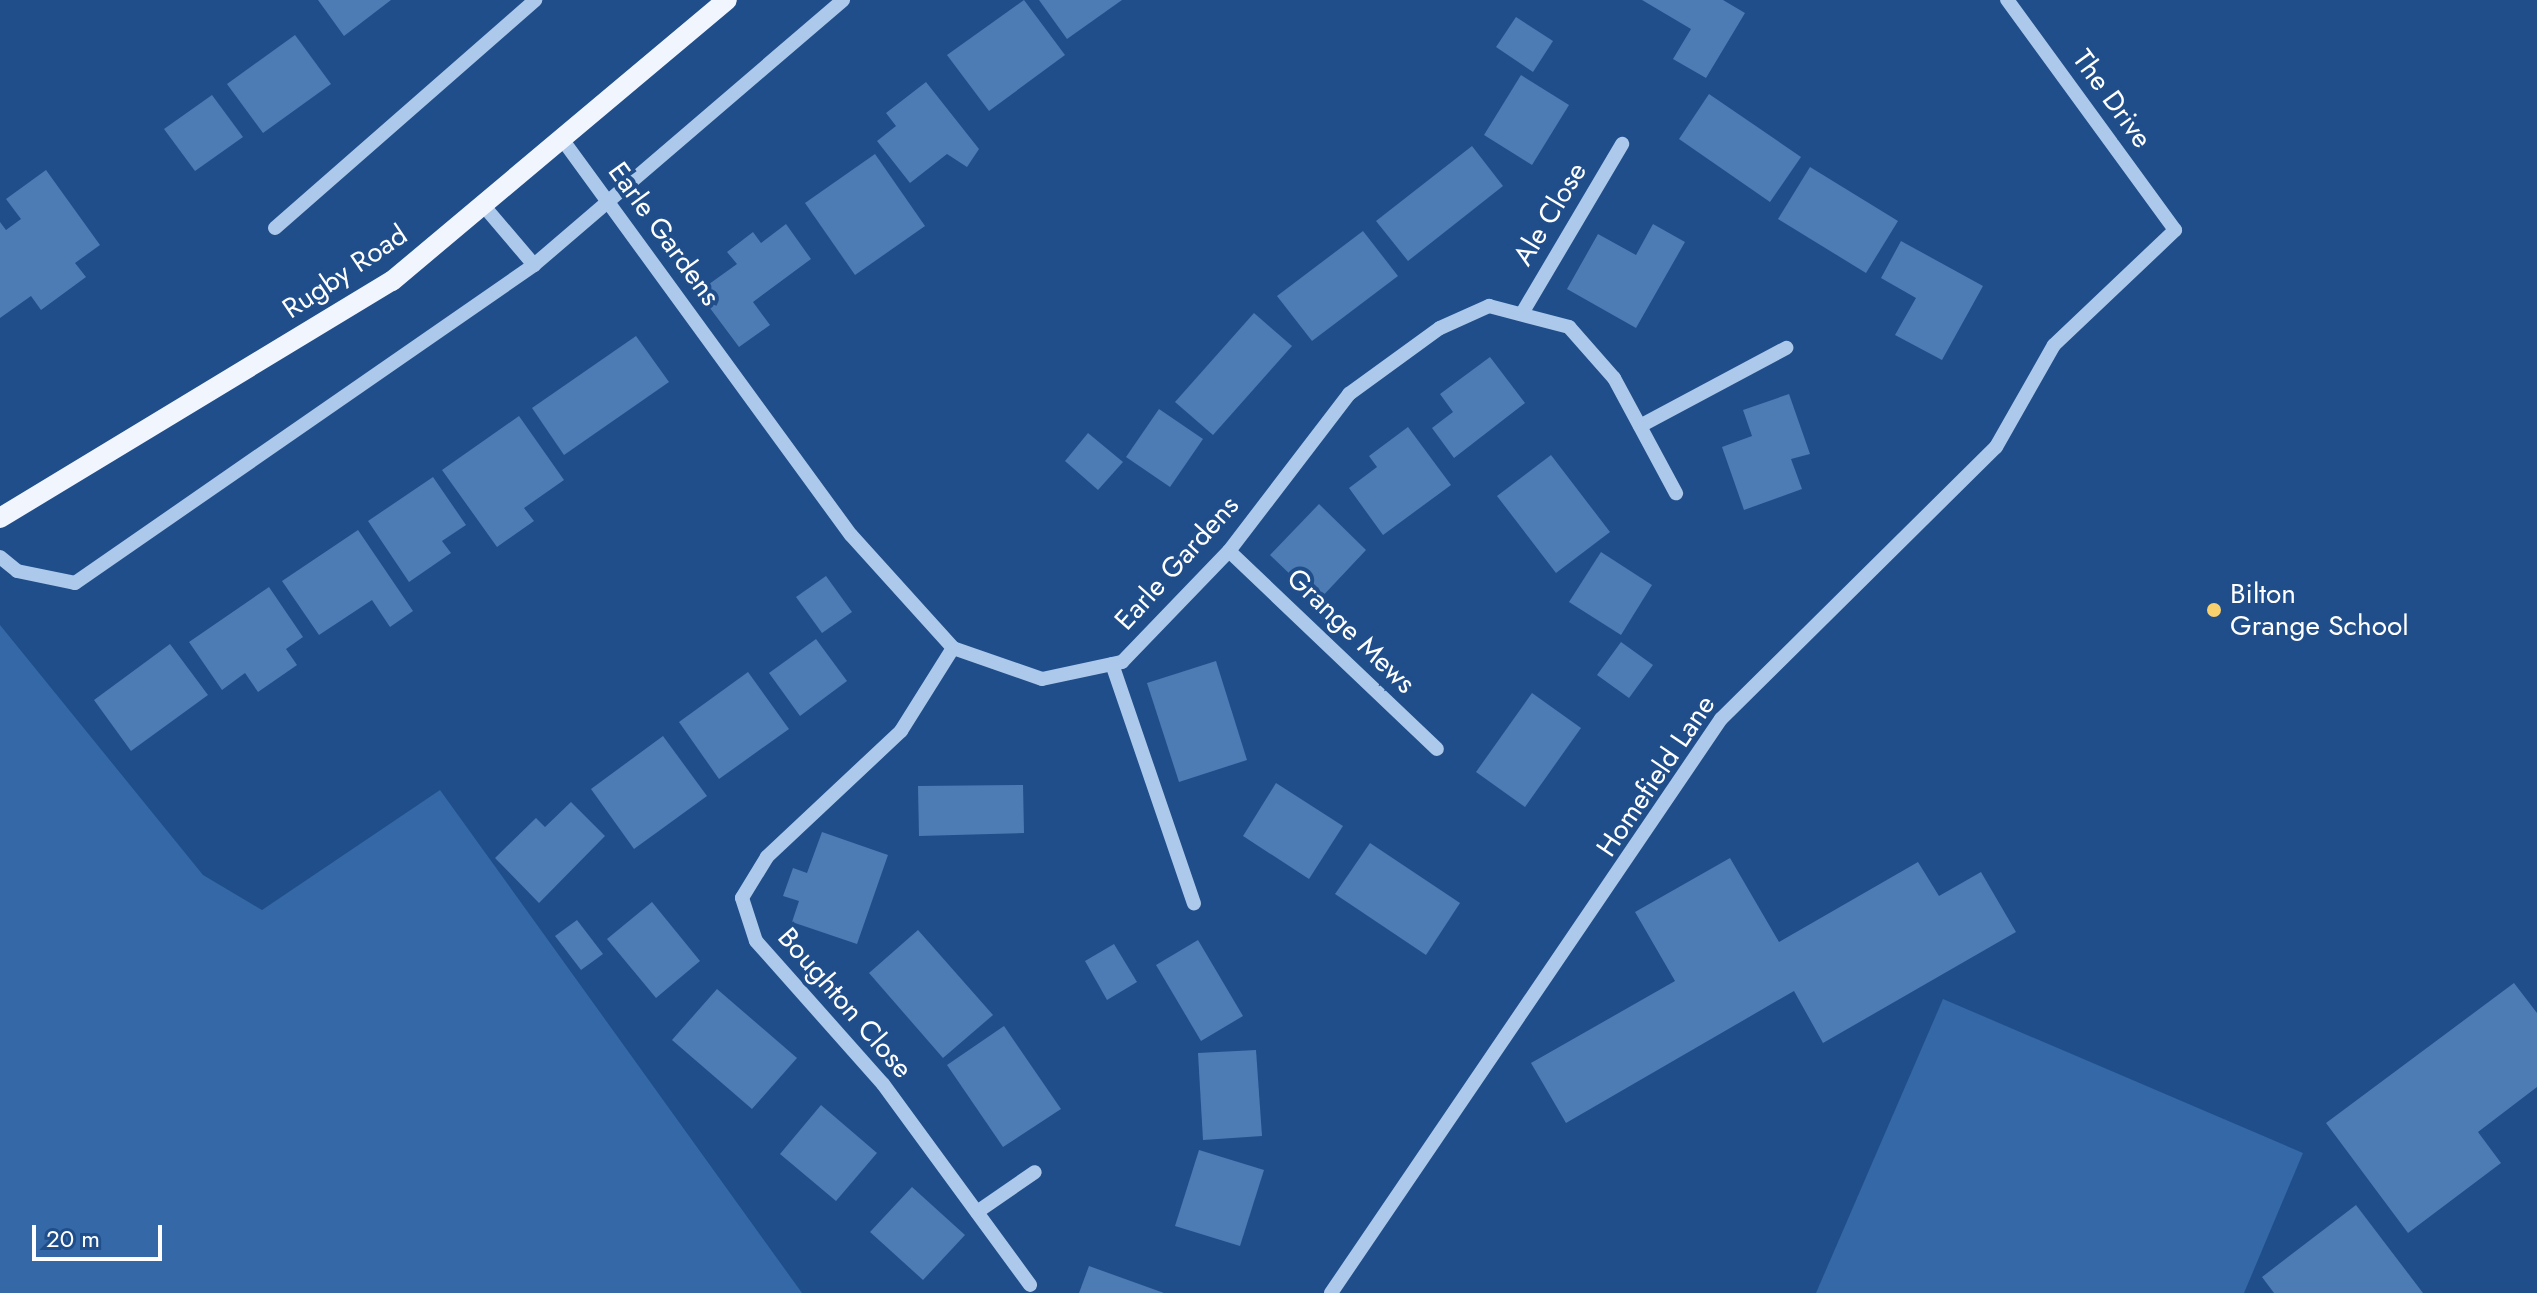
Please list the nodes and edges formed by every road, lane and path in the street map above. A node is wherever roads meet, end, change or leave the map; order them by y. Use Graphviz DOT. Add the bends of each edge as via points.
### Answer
graph roads {
  1 [pos="535,0"];
  2 [pos="727,0"];
  3 [pos="843,0"];
  4 [pos="2007,0"];
  5 [pos="562,139"];
  6 [pos="1622,144"];
  7 [pos="608,202"];
  8 [pos="483,205"];
  9 [pos="275,228"];
  10 [pos="2175,230"];
  11 [pos="534,265"];
  12 [pos="1524,310"];
  13 [pos="1786,348"];
  14 [pos="1640,426"];
  15 [pos="1676,493"];
  16 [pos="0,518"];
  17 [pos="1229,551"];
  18 [pos="0,557"];
  19 [pos="953,648"];
  20 [pos="1112,664"];
  21 [pos="1437,749"];
  22 [pos="1194,903"];
  23 [pos="1035,1172"];
  24 [pos="977,1212"];
  25 [pos="1030,1285"];
  26 [pos="1331,1293"];
  1 -- 9 [label="street"];
  2 -- 5 [label="main road, Rugby Road"];
  3 -- 7 [label="street"];
  4 -- 10 [label="street, The Drive"];
  5 -- 7 [label="street, Earle Gardens"];
  5 -- 8 [label="main road, Rugby Road"];
  6 -- 12 [label="street, Ale Close"];
  7 -- 11 [label="street"];
  7 -- 19 [label="street, Earle Gardens" via="851,535"];
  8 -- 11 [label="street"];
  8 -- 16 [label="main road, Rugby Road" via="392,281"];
  10 -- 26 [label="street, Homefield Lane" via="2054,345 1996,447 1721,719"];
  11 -- 18 [label="street" via="75,583 17,571"];
  12 -- 14 [label="street, Earle Gardens" via="1569,327 1614,378"];
  12 -- 17 [label="street, Earle Gardens" via="1489,306 1440,328 1349,394"];
  13 -- 14 [label="street"];
  14 -- 15 [label="street, Earle Gardens"];
  17 -- 20 [label="street, Earle Gardens" via="1122,662"];
  17 -- 21 [label="street, Grange Mews"];
  19 -- 20 [label="street, Earle Gardens" via="1042,679"];
  19 -- 24 [label="street, Boughton Close" via="901,731 767,857 742,898 756,941 883,1084"];
  20 -- 22 [label="street"];
  23 -- 24 [label="street"];
  24 -- 25 [label="street, Boughton Close"];
}
